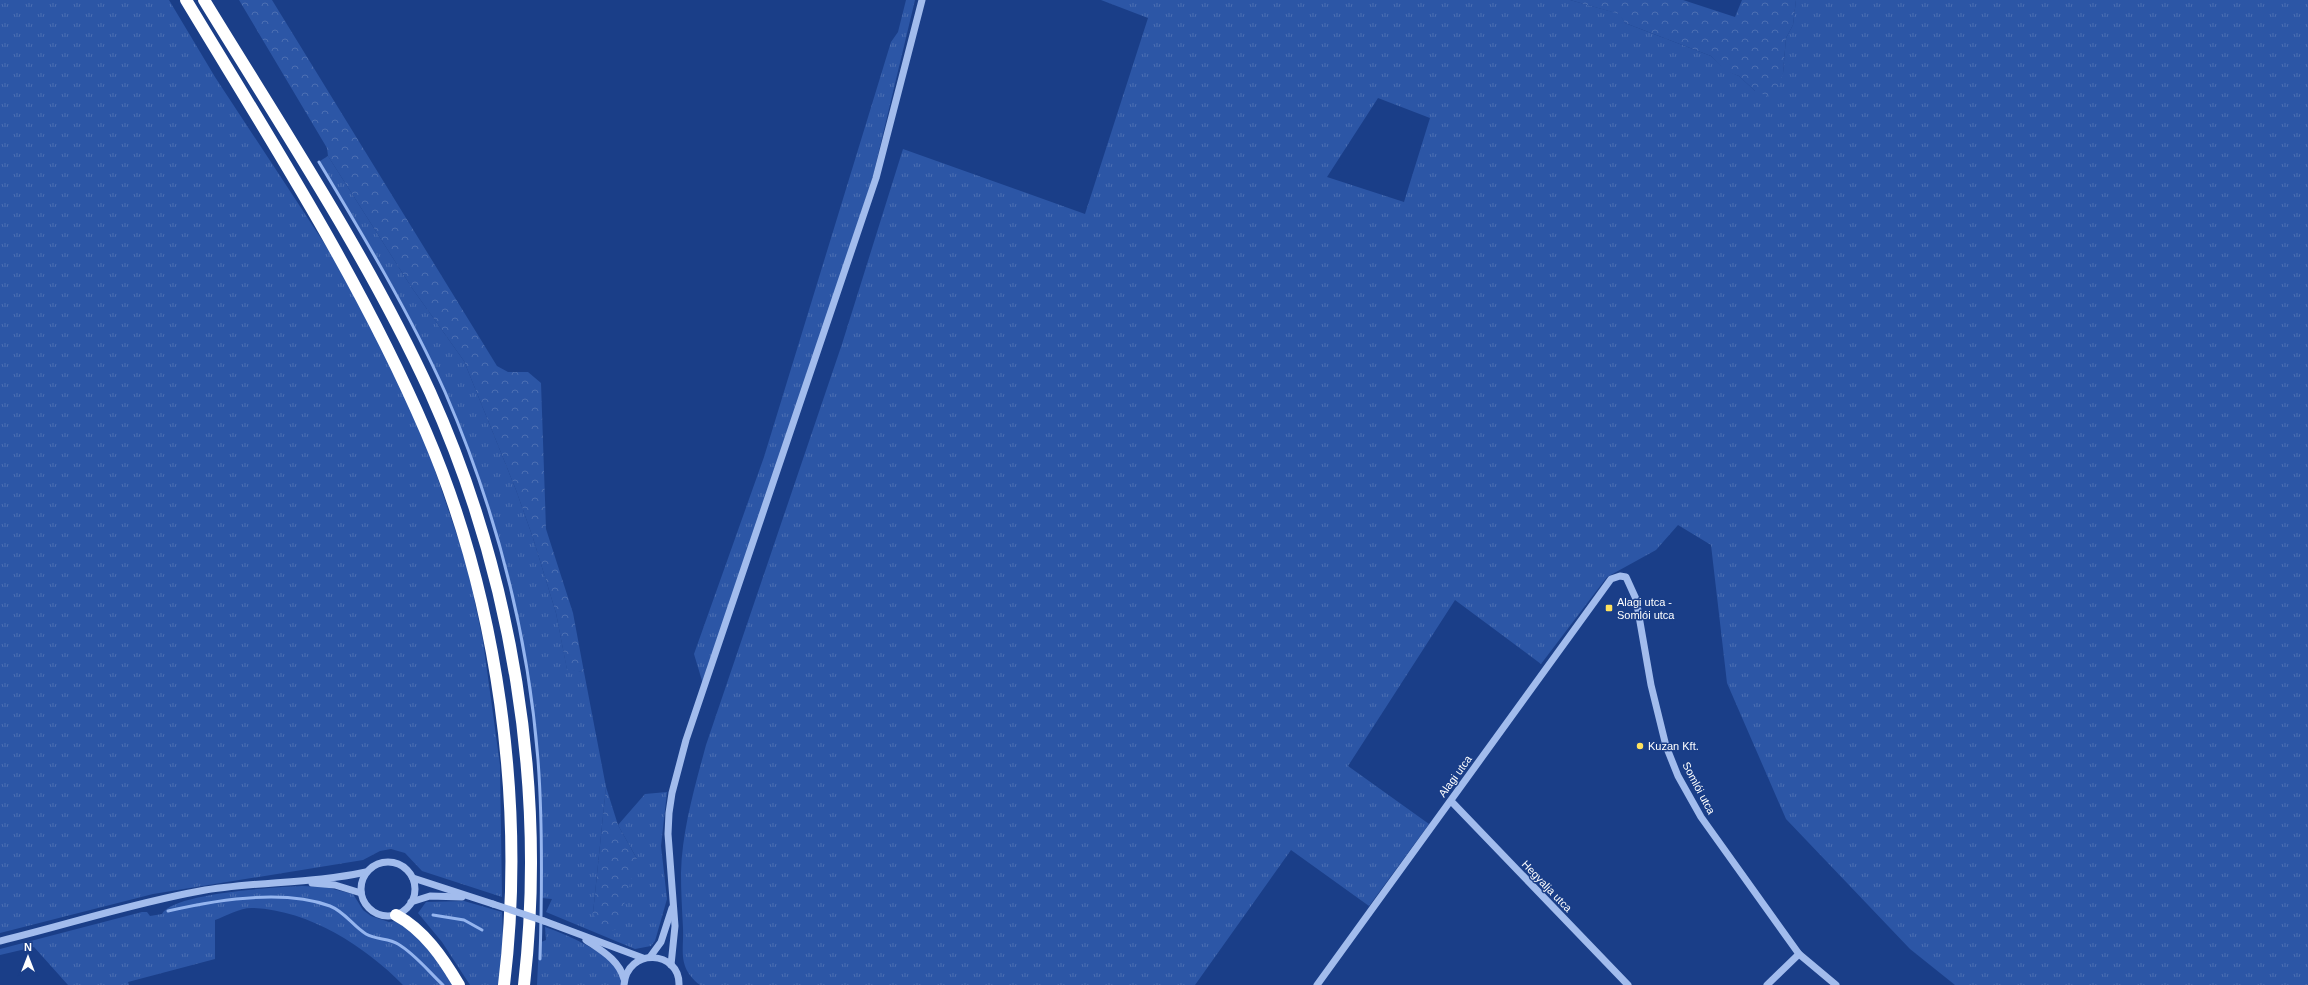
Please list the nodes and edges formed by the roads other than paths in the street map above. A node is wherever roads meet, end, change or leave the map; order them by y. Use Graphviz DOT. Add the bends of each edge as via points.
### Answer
graph roads {
  1 [pos="186,0"];
  2 [pos="204,0"];
  3 [pos="922,0"];
  4 [pos="1611,579"];
  5 [pos="1451,801"];
  6 [pos="366,872"];
  7 [pos="413,878"];
  8 [pos="300,882"];
  9 [pos="361,894"];
  10 [pos="468,897"];
  11 [pos="674,900"];
  12 [pos="411,902"];
  13 [pos="396,915"];
  14 [pos="578,934"];
  15 [pos="0,941"];
  16 [pos="1799,954"];
  17 [pos="646,958"];
  18 [pos="671,965"];
  19 [pos="624,982"];
  20 [pos="681,984"];
  21 [pos="459,985"];
  22 [pos="504,985"];
  23 [pos="524,985"];
  24 [pos="1317,985"];
  25 [pos="1628,985"];
  26 [pos="1767,985"];
  27 [pos="1836,985"];
  1 -- 22 [label="highway" via="359,292 395,362 427,435 451,501 471,564 487,632 506,757 511,875"];
  2 -- 23 [label="highway" via="375,283 430,394 470,496 506,627 525,757 530,874"];
  3 -- 11 [label="street" via="876,178 686,740 669,814"];
  4 -- 5 [label="street, Alagi utca"];
  4 -- 16 [label="street, Somlói utca" via="1626,576 1636,599 1651,685 1666,746 1678,776 1701,818"];
  5 -- 24 [label="street, Alagi utca"];
  5 -- 25 [label="street, Hegyalja utca"];
  6 -- 7 [label="street" via="377,864 391,862 404,867"];
  6 -- 8 [label="street"];
  6 -- 9 [label="street" via="360,886"];
  7 -- 10 [label="street"];
  7 -- 12 [label="street" via="415,886"];
  8 -- 9 [label="street" via="335,885"];
  8 -- 15 [label="street" via="200,891"];
  9 -- 13 [label="street" via="367,906 378,914"];
  10 -- 12 [label="street" via="430,896"];
  10 -- 14 [label="street, bridge"];
  11 -- 17 [label="street" via="661,942"];
  11 -- 18 [label="street" via="675,926"];
  12 -- 13 [label="street"];
  13 -- 21 [label="highway" via="411,923 429,941"];
  14 -- 17 [label="street"];
  14 -- 19 [label="street" via="616,962 621,968"];
  16 -- 26 [label="street"];
  16 -- 27 [label="street, Somlói utca"];
  17 -- 18 [label="street" via="661,959"];
  17 -- 19 [label="street" via="634,963"];
  18 -- 20 [label="street"];
}
